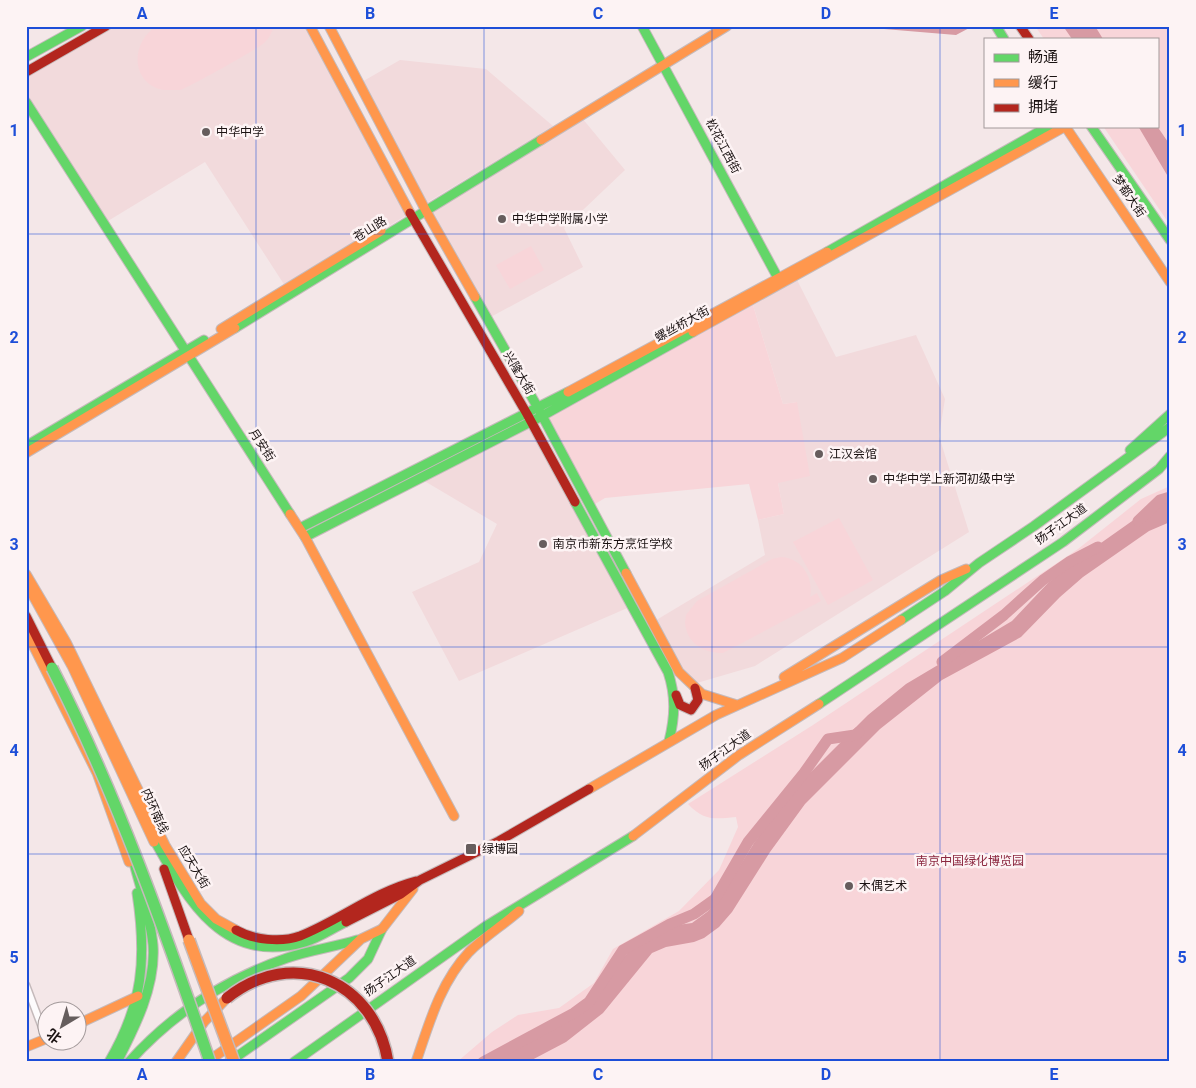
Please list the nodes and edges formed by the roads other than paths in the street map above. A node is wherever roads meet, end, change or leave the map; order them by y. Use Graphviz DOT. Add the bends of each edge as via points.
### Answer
graph roads {
  1 [pos="82,26"];
  2 [pos="106,26"];
  3 [pos="310,26"];
  4 [pos="329,26"];
  5 [pos="642,26"];
  6 [pos="716,26"];
  7 [pos="727,26"];
  8 [pos="1020,26"];
  9 [pos="1028,38"];
  10 [pos="26,57"];
  11 [pos="662,63"];
  12 [pos="26,72"];
  13 [pos="26,102"];
  14 [pos="1045,128"];
  15 [pos="1061,128"];
  16 [pos="1066,128"];
  17 [pos="1092,128"];
  18 [pos="425,208"];
  19 [pos="411,216"];
  20 [pos="1170,240"];
  21 [pos="779,280"];
  22 [pos="1170,282"];
  23 [pos="186,354"];
  24 [pos="540,412"];
  25 [pos="1170,414"];
  26 [pos="529,418"];
  27 [pos="1170,427"];
  28 [pos="26,446"];
  29 [pos="26,453"];
  30 [pos="1170,456"];
  31 [pos="1170,462"];
  32 [pos="1164,469"];
  33 [pos="1106,473"];
  34 [pos="302,532"];
  35 [pos="26,574"];
  36 [pos="26,583"];
  37 [pos="26,616"];
  38 [pos="26,631"];
  39 [pos="695,688"];
  40 [pos="675,690"];
  41 [pos="737,705"];
  42 [pos="669,741"];
  43 [pos="454,816"];
  44 [pos="124,823"];
  45 [pos="152,836"];
  46 [pos="420,880"];
  47 [pos="539,894"];
  48 [pos="382,929"];
  49 [pos="361,939"];
  50 [pos="26,985"];
  51 [pos="141,998"];
  52 [pos="38,1015"];
  53 [pos="88,1020"];
  54 [pos="224,1036"];
  55 [pos="38,1042"];
  56 [pos="26,1047"];
  57 [pos="109,1062"];
  58 [pos="117,1062"];
  59 [pos="129,1062"];
  60 [pos="176,1062"];
  61 [pos="209,1062"];
  62 [pos="229,1062"];
  63 [pos="234,1062"];
  64 [pos="238,1062"];
  65 [pos="294,1062"];
  66 [pos="388,1062"];
  67 [pos="416,1062"];
  1 -- 10 [label="main road"];
  2 -- 12 [label="main road"];
  3 -- 19 [label="main road, 兴隆大街"];
  4 -- 18 [label="main road, 兴隆大街"];
  5 -- 11 [label="main road, 松花江西街"];
  6 -- 11 [label="main road, 苍山路"];
  7 -- 11 [label="main road, 苍山路"];
  8 -- 9 [label="main road"];
  11 -- 18 [label="main road, 苍山路"];
  11 -- 21 [label="main road, 松花江西街"];
  13 -- 23 [label="main road, 月安街"];
  14 -- 21 [label="main road, 螺丝桥大街"];
  15 -- 24 [label="main road, 螺丝桥大街"];
  16 -- 22 [label="main road, 梦都大街"];
  17 -- 20 [label="main road, 梦都大街"];
  18 -- 19 [label="main road, 苍山路"];
  18 -- 24 [label="main road, 兴隆大街"];
  19 -- 23 [label="main road, 苍山路"];
  19 -- 26 [label="main road, 兴隆大街"];
  21 -- 24 [label="main road, 螺丝桥大街"];
  23 -- 28 [label="main road, 苍山路"];
  23 -- 29 [label="main road, 苍山路"];
  23 -- 34 [label="main road, 月安街"];
  24 -- 26 [label="main road, 螺丝桥大街"];
  24 -- 39 [label="main road, 兴隆大街" via="679,672"];
  25 -- 33 [label="main road"];
  26 -- 34 [label="main road, 螺丝桥大街"];
  26 -- 40 [label="main road, 兴隆大街"];
  27 -- 33 [label="main road, 扬子江大道"];
  30 -- 32 [label="main road, 扬子江大道"];
  31 -- 32 [label="main road"];
  32 -- 47 [label="main road, 扬子江大道" via="1063,542 739,755 640,831"];
  33 -- 41 [label="main road, 扬子江大道" via="979,563 942,580"];
  34 -- 43 [label="main road, 月安街"];
  35 -- 46 [label="main road, 应天大街" via="66,642 166,845 201,904 216,919 246,936 278,940 299,936 394,887"];
  36 -- 45 [label="main road, 内环南线" via="72,666"];
  37 -- 44 [label="main road, bridge" via="80,720"];
  38 -- 51 [label="main road" via="118,823 144,930"];
  39 -- 40 [label="main road" via="699,700 691,710 680,706"];
  39 -- 41 [label="main road, 兴隆大街" via="702,694"];
  40 -- 42 [label="main road, 兴隆大街"];
  41 -- 42 [label="main road"];
  42 -- 46 [label="main road" via="487,847"];
  44 -- 51 [label="main road, bridge" via="153,946 151,969"];
  44 -- 61 [label="main road, bridge"];
  45 -- 46 [label="main road" via="178,883 199,912 229,937 263,947 278,948 306,942 401,894"];
  45 -- 54 [label="main road, 内环南线, bridge"];
  46 -- 48 [label="main road, 扬子江大道"];
  47 -- 65 [label="main road, 扬子江大道" via="486,926"];
  47 -- 67 [label="main road" via="459,963 443,988"];
  48 -- 49 [label="main road, 扬子江大道"];
  48 -- 62 [label="main road, 扬子江大道" via="368,959 349,978"];
  49 -- 59 [label="main road" via="249,972 182,1013"];
  49 -- 61 [label="main road, 扬子江大道" via="301,996"];
  50 -- 52 [label="street"];
  51 -- 53 [label="main road"];
  51 -- 57 [label="main road"];
  51 -- 58 [label="main road" via="134,1031"];
  54 -- 63 [label="main road, 内环南线, bridge"];
  54 -- 64 [label="main road, bridge"];
  55 -- 56 [label="main road"];
  60 -- 66 [label="main road, bridge" via="204,1022 241,986 272,974 304,973 329,980 354,994 365,1005 384,1037"];
}
